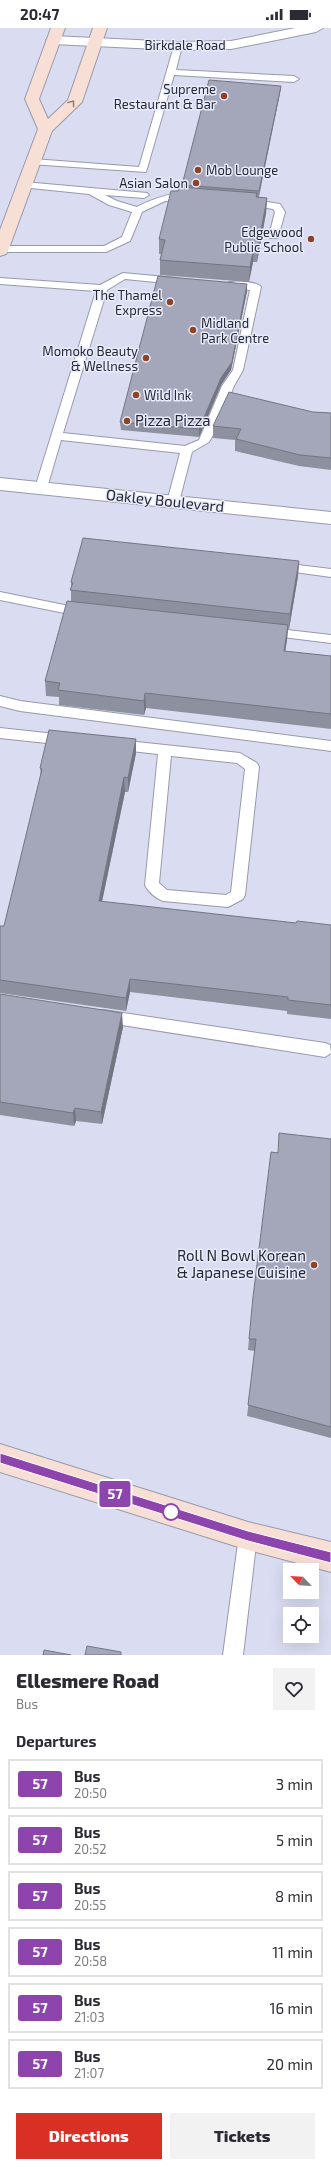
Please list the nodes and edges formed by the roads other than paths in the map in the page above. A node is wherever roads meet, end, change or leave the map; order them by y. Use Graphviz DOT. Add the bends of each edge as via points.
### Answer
graph roads {
  1 [pos="100,28"];
  2 [pos="316,28"];
  3 [pos="55,34"];
  4 [pos="95,42"];
  5 [pos="178,46"];
  6 [pos="170,72"];
  7 [pos="294,79"];
  8 [pos="44,130"];
  9 [pos="33,162"];
  10 [pos="24,185"];
  11 [pos="91,191"];
  12 [pos="144,195"];
  13 [pos="203,198"];
  14 [pos="234,201"];
  15 [pos="138,210"];
  16 [pos="274,236"];
  17 [pos="2,244"];
  18 [pos="0,281"];
  19 [pos="186,282"];
  20 [pos="217,284"];
  21 [pos="102,288"];
  22 [pos="58,436"];
  23 [pos="187,450"];
  24 [pos="0,484"];
  25 [pos="41,488"];
  26 [pos="173,502"];
  27 [pos="331,518"];
  28 [pos="298,569"];
  29 [pos="331,573"];
  30 [pos="0,596"];
  31 [pos="94,614"];
  32 [pos="260,631"];
  33 [pos="331,639"];
  34 [pos="0,701"];
  35 [pos="0,733"];
  36 [pos="79,741"];
  37 [pos="102,744"];
  38 [pos="331,746"];
  39 [pos="165,750"];
  40 [pos="90,1014"];
  41 [pos="325,1050"];
  42 [pos="0,1458"];
  43 [pos="248,1536"];
  44 [pos="331,1557"];
  45 [pos="233,1655"];
  1 -- 4 [label="main road"];
  2 -- 5 [label="street, Birkdale Road" via="232,45"];
  3 -- 4 [label="street, Birkdale Road"];
  3 -- 8 [label="main road" via="32,99"];
  4 -- 5 [label="street, Birkdale Road"];
  8 -- 4 [label="main road, one-way" via="75,102"];
  5 -- 6 [label="lane"];
  6 -- 7 [label="lane"];
  6 -- 9 [label="lane" via="143,170"];
  8 -- 9 [label="main road"];
  9 -- 10 [label="main road"];
  10 -- 11 [label="lane"];
  10 -- 17 [label="main road"];
  11 -- 12 [label="lane"];
  11 -- 15 [label="lane" via="114,203"];
  13 -- 15 [label="lane" via="171,196 156,200"];
  14 -- 16 [label="lane" via="276,206 280,212"];
  15 -- 17 [label="lane" via="126,239 106,249"];
  18 -- 21 [label="lane"];
  19 -- 21 [label="lane" via="123,276"];
  20 -- 23 [label="lane" via="256,287 238,370 203,442"];
  21 -- 22 [label="lane"];
  22 -- 23 [label="lane"];
  22 -- 25 [label="lane"];
  23 -- 26 [label="lane"];
  24 -- 25 [label="street, Oakley Boulevard"];
  25 -- 26 [label="street, Oakley Boulevard"];
  26 -- 27 [label="street, Oakley Boulevard"];
  28 -- 29 [label="lane"];
  30 -- 31 [label="lane"];
  32 -- 33 [label="lane"];
  34 -- 38 [label="lane" via="20,706"];
  35 -- 36 [label="lane"];
  37 -- 39 [label="lane"];
  39 -- 39 [label="lane" via="240,758 252,767 238,895 228,901 163,895 152,885"];
  40 -- 41 [label="lane"];
  42 -- 43 [label="main road"];
  43 -- 44 [label="main road"];
  43 -- 45 [label="lane"];
}
